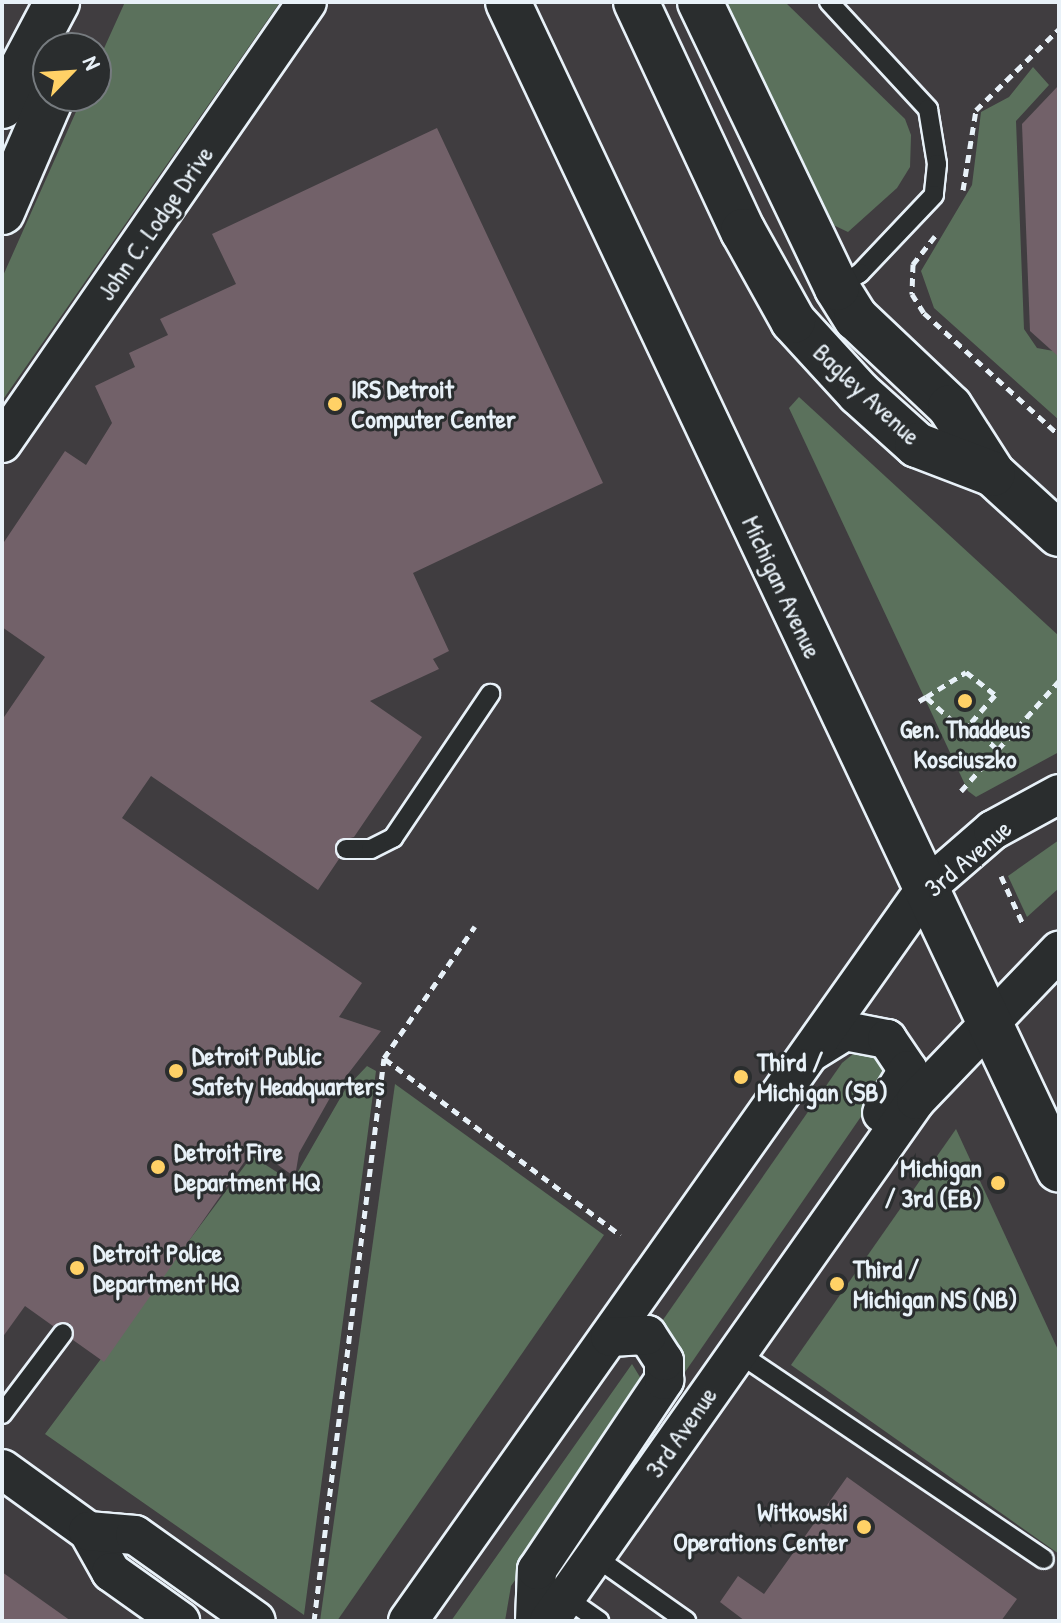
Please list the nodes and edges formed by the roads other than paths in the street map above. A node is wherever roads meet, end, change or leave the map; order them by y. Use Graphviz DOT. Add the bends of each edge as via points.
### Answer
graph roads {
  1 [pos="57,2"];
  2 [pos="74,2"];
  3 [pos="307,2"];
  4 [pos="508,2"];
  5 [pos="636,2"];
  6 [pos="700,2"];
  7 [pos="829,2"];
  8 [pos="71,32"];
  9 [pos="2,106"];
  10 [pos="45,112"];
  11 [pos="2,212"];
  12 [pos="837,288"];
  13 [pos="2,443"];
  14 [pos="993,474"];
  15 [pos="1059,534"];
  16 [pos="490,694"];
  17 [pos="1059,794"];
  18 [pos="346,849"];
  19 [pos="926,888"];
  20 [pos="1059,951"];
  21 [pos="990,1022"];
  22 [pos="808,1055"];
  23 [pos="1059,1170"];
  24 [pos="814,1242"];
  25 [pos="63,1333"];
  26 [pos="610,1337"];
  27 [pos="737,1352"];
  28 [pos="2,1414"];
  29 [pos="2,1469"];
  30 [pos="88,1531"];
  31 [pos="594,1556"];
  32 [pos="1044,1559"];
  33 [pos="681,1593"];
  34 [pos="557,1609"];
  35 [pos="669,1609"];
  36 [pos="416,1614"];
  37 [pos="180,1621"];
  38 [pos="256,1621"];
  39 [pos="535,1621"];
  40 [pos="599,1621"];
  41 [pos="686,1621"];
  1 -- 9 [label="main road"];
  2 -- 8 [label="main road"];
  3 -- 13 [label="street, John C. Lodge Drive"];
  4 -- 19 [label="main road, Michigan Avenue"];
  5 -- 14 [label="main road, Bagley Avenue" via="743,231 793,321 848,382 917,445"];
  6 -- 12 [label="main road, Bagley Avenue"];
  7 -- 12 [label="lane" via="928,109 937,164 934,195 860,273"];
  10 -- 11 [label="main road"];
  12 -- 14 [label="main road, Bagley Avenue" via="856,318 950,407"];
  14 -- 15 [label="main road, Bagley Avenue"];
  16 -- 18 [label="lane" via="393,838 371,849"];
  17 -- 19 [label="street, 3rd Avenue" via="993,830"];
  19 -- 21 [label="main road, Michigan Avenue"];
  19 -- 22 [label="street, 3rd Avenue"];
  20 -- 21 [label="street, 3rd Avenue"];
  21 -- 23 [label="main road, Michigan Avenue"];
  21 -- 24 [label="street, 3rd Avenue" via="935,1074"];
  22 -- 24 [label="street, 3rd Avenue" via="830,1036 861,1030 887,1039 908,1070 806,1218"];
  22 -- 26 [label="street, 3rd Avenue"];
  24 -- 27 [label="street, 3rd Avenue"];
  25 -- 28 [label="lane"];
  26 -- 36 [label="street, 3rd Avenue"];
  26 -- 39 [label="street, 3rd Avenue" via="647,1335 664,1361 664,1380 537,1570"];
  27 -- 31 [label="street, 3rd Avenue"];
  27 -- 32 [label="lane"];
  29 -- 30 [label="street"];
  30 -- 37 [label="street" via="111,1572"];
  30 -- 38 [label="street" via="135,1535"];
  31 -- 34 [label="street, 3rd Avenue"];
  31 -- 35 [label="lane"];
  33 -- 35 [label="lane"];
  34 -- 40 [label="lane"];
  35 -- 41 [label="lane"];
}
